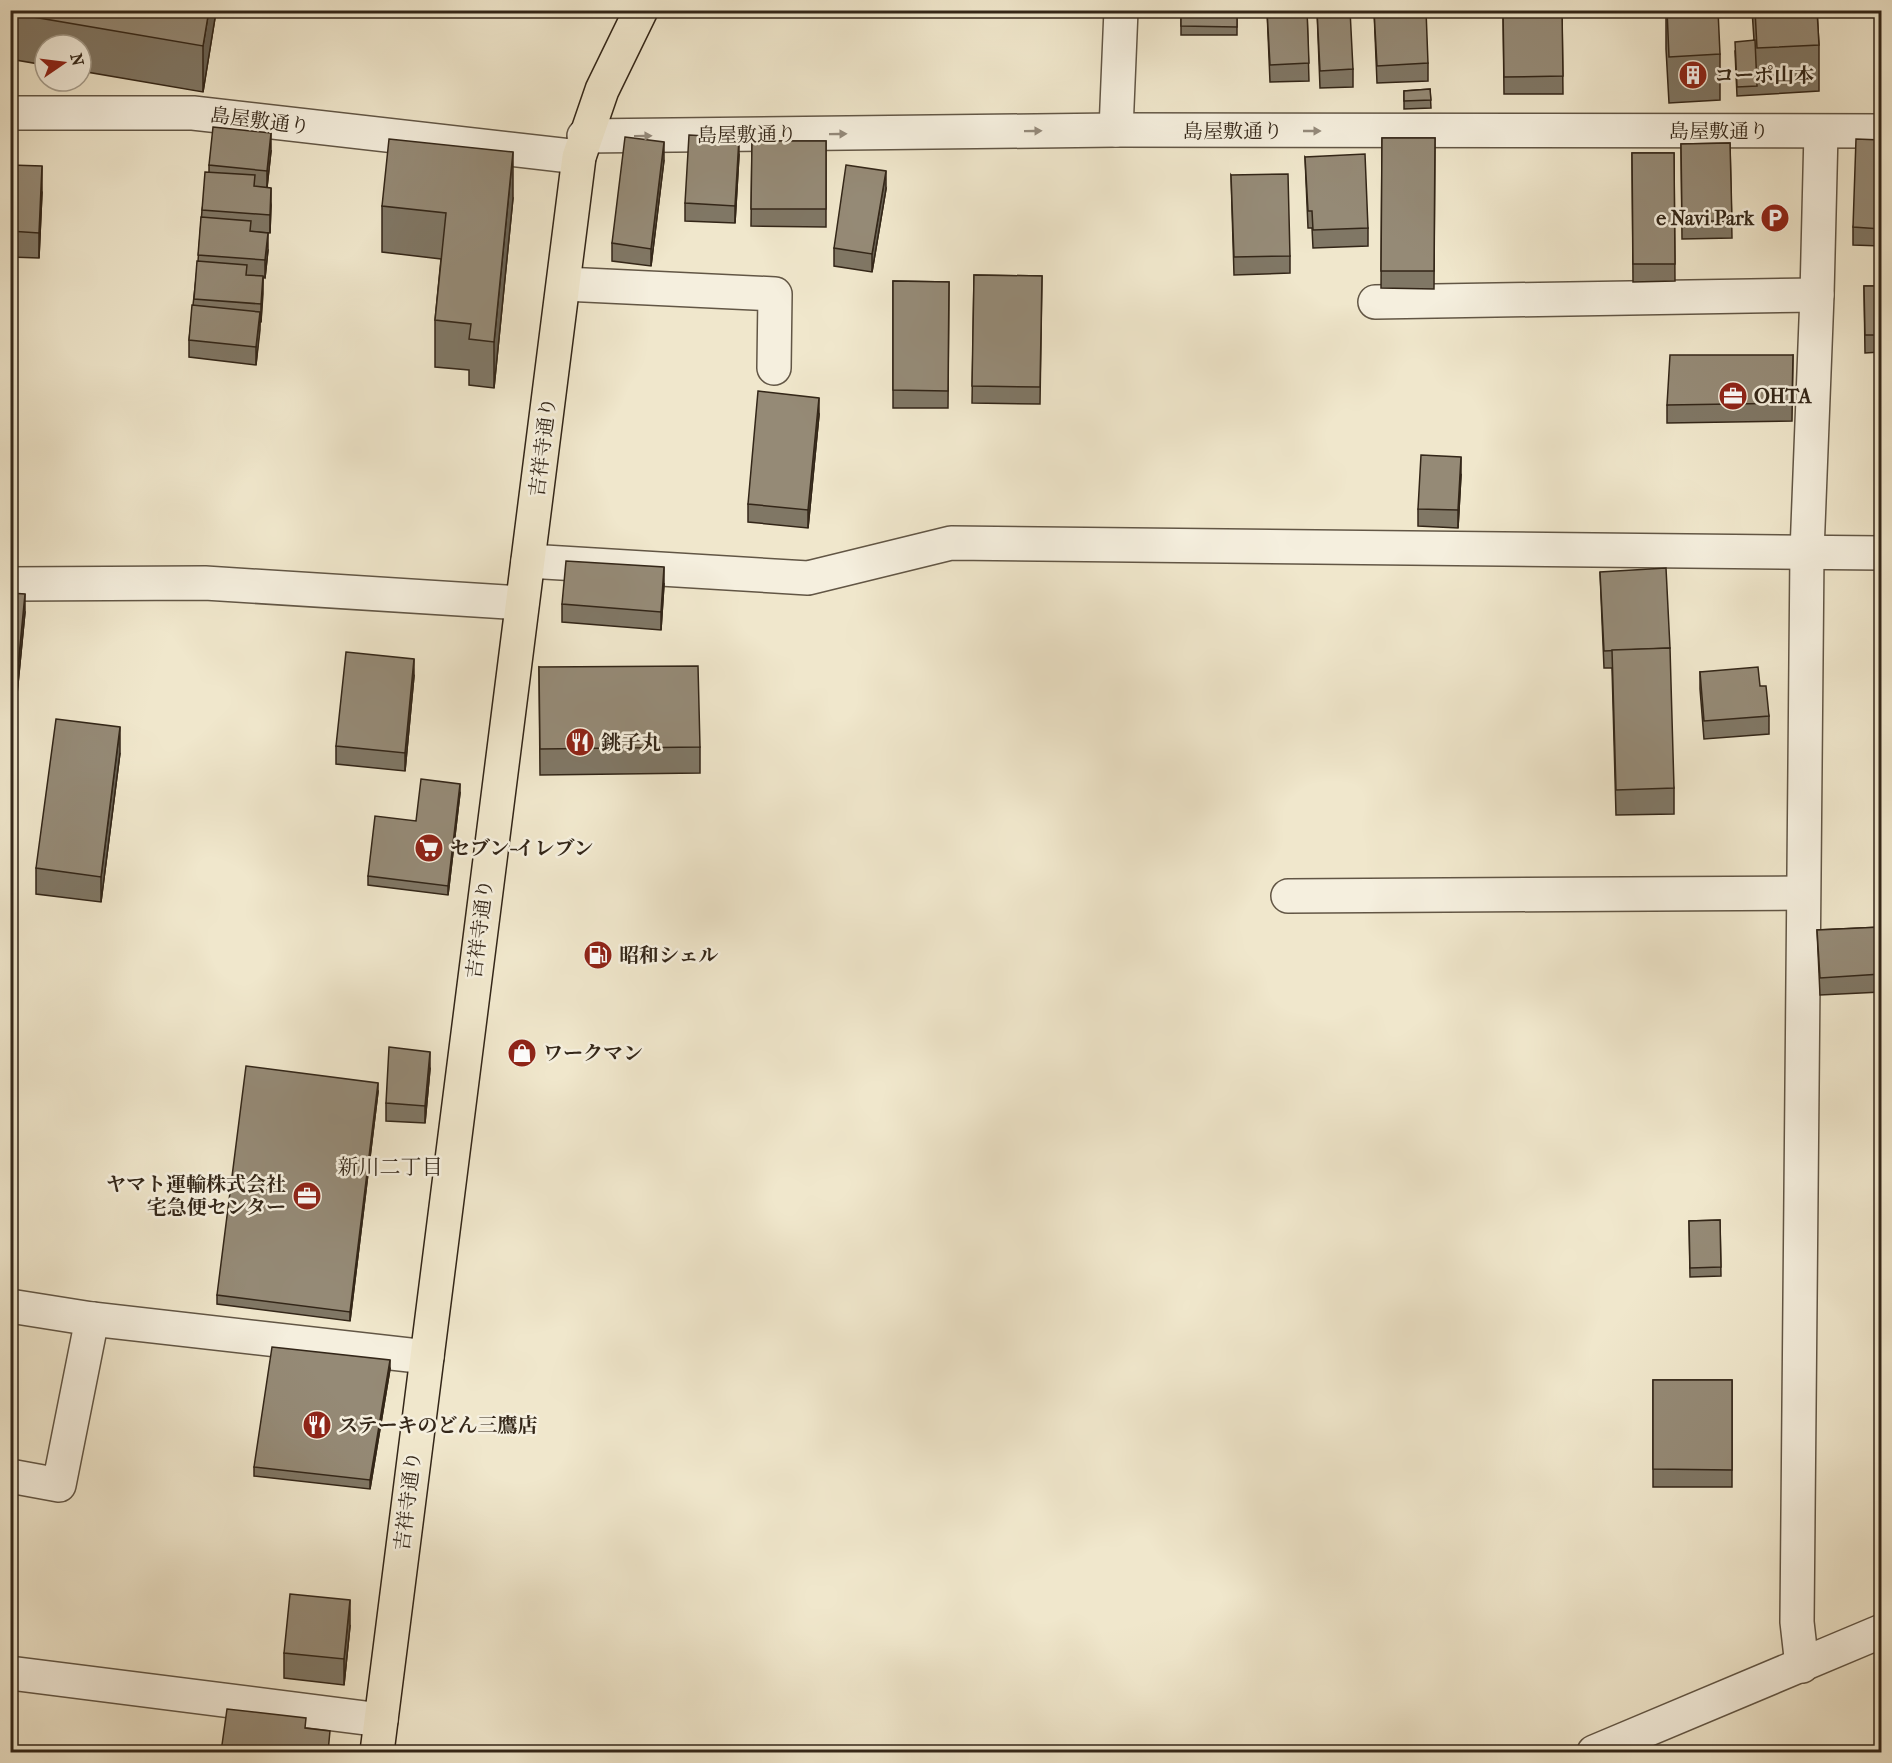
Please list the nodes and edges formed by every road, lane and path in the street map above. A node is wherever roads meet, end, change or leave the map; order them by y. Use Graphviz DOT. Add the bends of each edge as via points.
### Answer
graph roads {
  1 [pos="641,10"];
  2 [pos="1121,10"];
  3 [pos="10,113"];
  4 [pos="1116,130"];
  5 [pos="1881,131"];
  6 [pos="1821,132"];
  7 [pos="582,147"];
  8 [pos="564,284"];
  9 [pos="1817,295"];
  10 [pos="1375,302"];
  11 [pos="774,368"];
  12 [pos="1807,552"];
  13 [pos="1881,553"];
  14 [pos="528,561"];
  15 [pos="10,584"];
  16 [pos="522,603"];
  17 [pos="1803,893"];
  18 [pos="1288,896"];
  19 [pos="10,1306"];
  20 [pos="92,1319"];
  21 [pos="427,1356"];
  22 [pos="10,1476"];
  23 [pos="1881,1631"];
  24 [pos="1802,1666"];
  25 [pos="10,1673"];
  26 [pos="381,1720"];
  27 [pos="377,1752"];
  28 [pos="1594,1752"];
  1 -- 7 [label="main road, 吉祥寺通り" via="602,90"];
  2 -- 4 [label="street"];
  3 -- 7 [label="street, 島屋敷通り" via="193,112"];
  4 -- 6 [label="street, 島屋敷通り, one-way"];
  7 -- 4 [label="street, 島屋敷通り, one-way"];
  5 -- 6 [label="street, 島屋敷通り"];
  6 -- 9 [label="street"];
  7 -- 8 [label="main road, 吉祥寺通り"];
  8 -- 11 [label="street" via="775,294"];
  8 -- 14 [label="main road, 吉祥寺通り"];
  9 -- 10 [label="street"];
  9 -- 12 [label="street"];
  12 -- 13 [label="street"];
  12 -- 14 [label="street" via="951,543 808,578"];
  12 -- 17 [label="street"];
  14 -- 16 [label="main road, 吉祥寺通り"];
  15 -- 16 [label="street" via="205,583"];
  16 -- 21 [label="main road, 吉祥寺通り"];
  17 -- 18 [label="street"];
  17 -- 24 [label="street" via="1797,1622"];
  19 -- 20 [label="street"];
  20 -- 21 [label="street"];
  20 -- 22 [label="street" via="59,1485"];
  21 -- 26 [label="main road, 吉祥寺通り"];
  23 -- 24 [label="street"];
  24 -- 28 [label="street"];
  25 -- 26 [label="street"];
  26 -- 27 [label="main road, 吉祥寺通り"];
}
